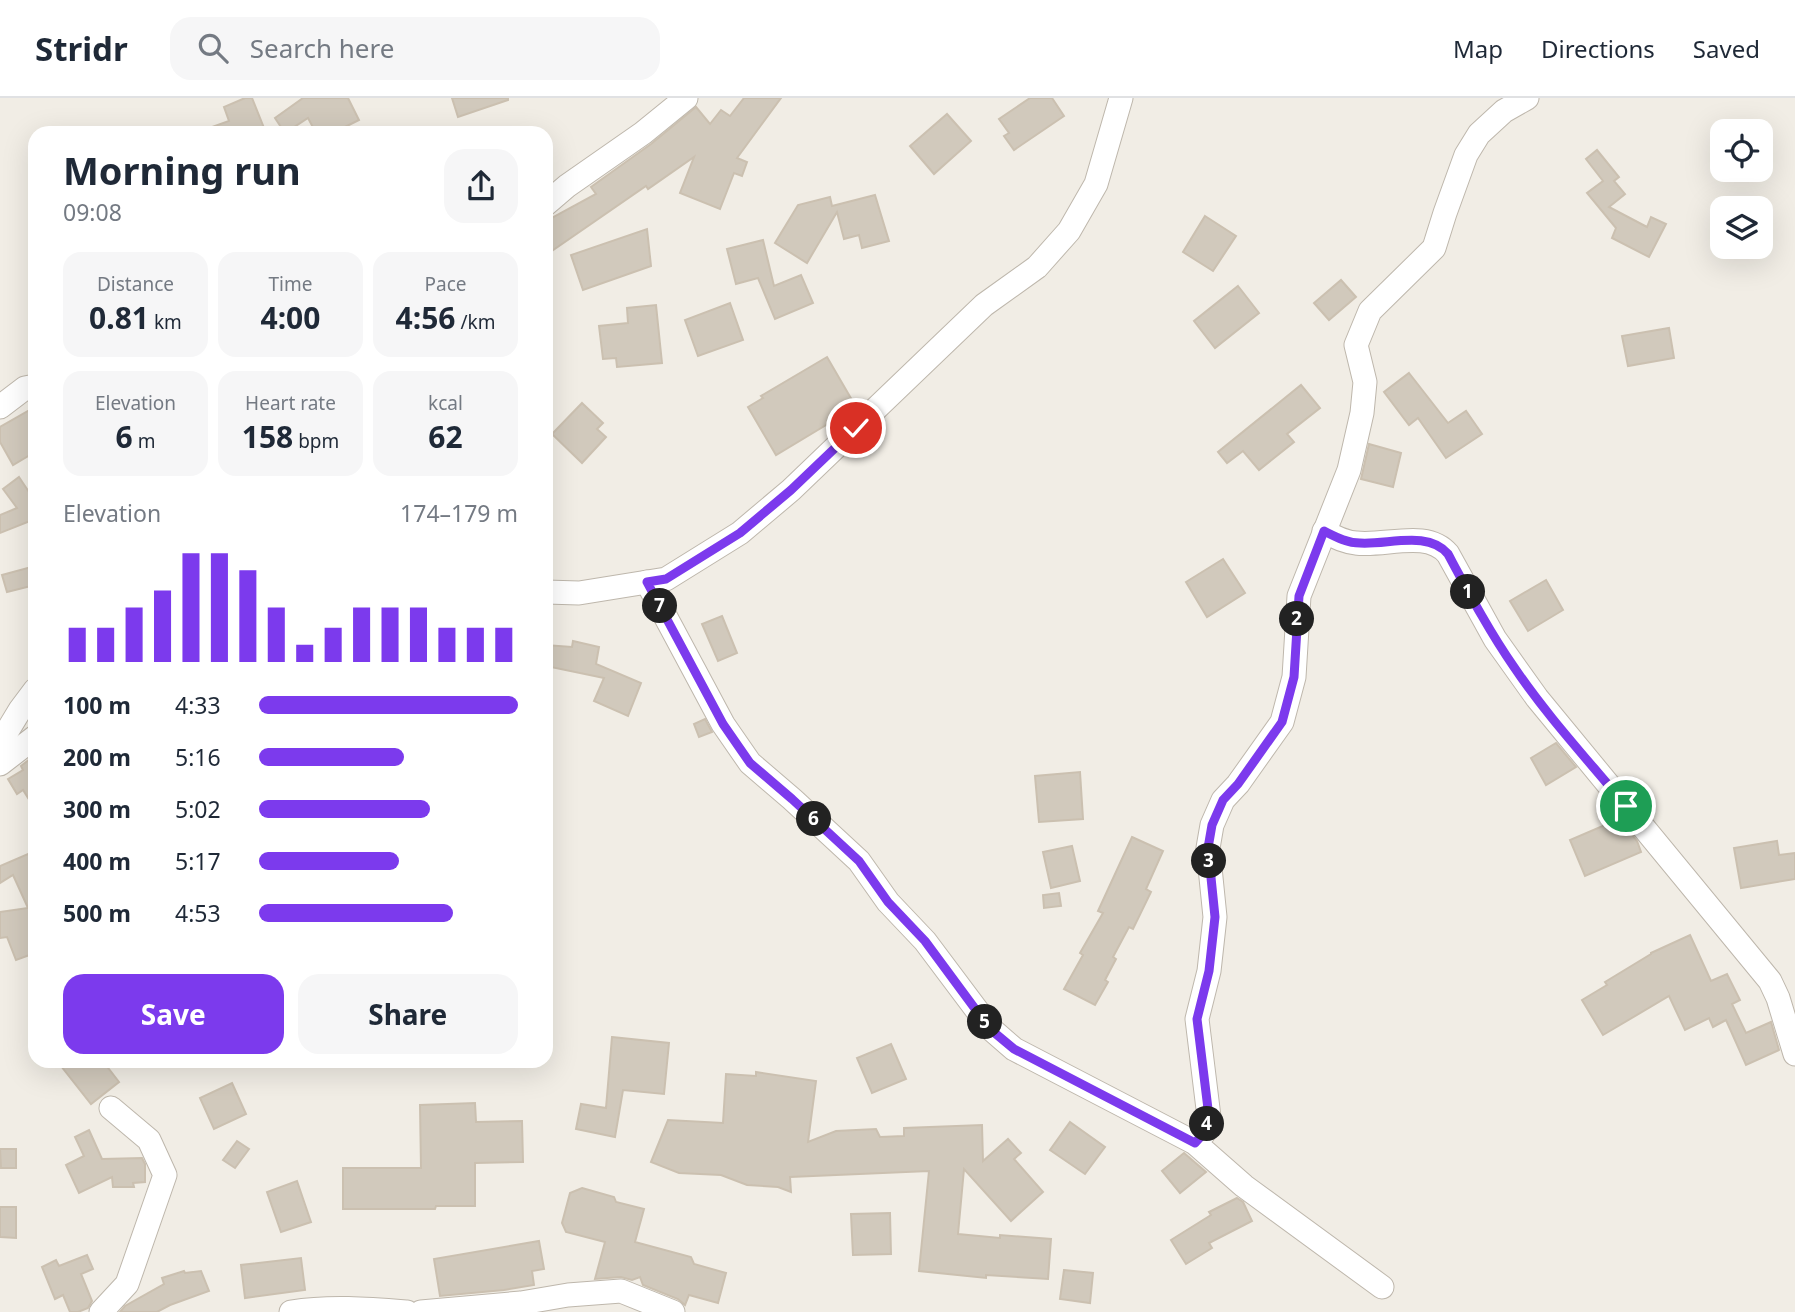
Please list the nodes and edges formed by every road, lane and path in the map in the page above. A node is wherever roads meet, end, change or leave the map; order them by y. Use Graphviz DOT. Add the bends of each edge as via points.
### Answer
graph roads {
  1 [pos="686,98"];
  2 [pos="1121,98"];
  3 [pos="1527,98"];
  4 [pos="553,198"];
  5 [pos="28,387"];
  6 [pos="0,407"];
  7 [pos="1324,531"];
  8 [pos="647,582"];
  9 [pos="553,593"];
  10 [pos="28,699"];
  11 [pos="28,742"];
  12 [pos="0,743"];
  13 [pos="0,764"];
  14 [pos="1786,993"];
  15 [pos="1795,1055"];
  16 [pos="111,1108"];
  17 [pos="1195,1143"];
  18 [pos="1382,1287"];
  19 [pos="622,1302"];
  20 [pos="101,1312"];
  21 [pos="291,1312"];
  22 [pos="407,1312"];
  23 [pos="421,1312"];
  24 [pos="673,1312"];
  1 -- 4 [label="street"];
  2 -- 8 [label="street" via="1096,184 1069,231 1037,267 984,304 791,490 740,533 666,579"];
  3 -- 7 [label="street" via="1479,134 1466,155 1434,248 1370,311 1356,345 1365,382 1362,413 1349,470"];
  5 -- 6 [label="street"];
  7 -- 14 [label="street" via="1359,544 1426,541 1442,547 1495,639 1537,698 1769,981"];
  7 -- 17 [label="street" via="1299,596 1294,677 1282,722 1223,800 1212,825 1208,848 1215,917 1197,1019 1209,1117"];
  8 -- 9 [label="street"];
  8 -- 17 [label="street" via="723,724 750,763 859,861 990,1029 1014,1049"];
  10 -- 12 [label="street"];
  11 -- 13 [label="street"];
  14 -- 15 [label="street"];
  16 -- 20 [label="street" via="149,1140 165,1175 127,1284"];
  17 -- 18 [label="street" via="1244,1186"];
  19 -- 23 [label="street" via="568,1295"];
  19 -- 24 [label="street"];
  21 -- 22 [label="street" via="317,1308"];
}
